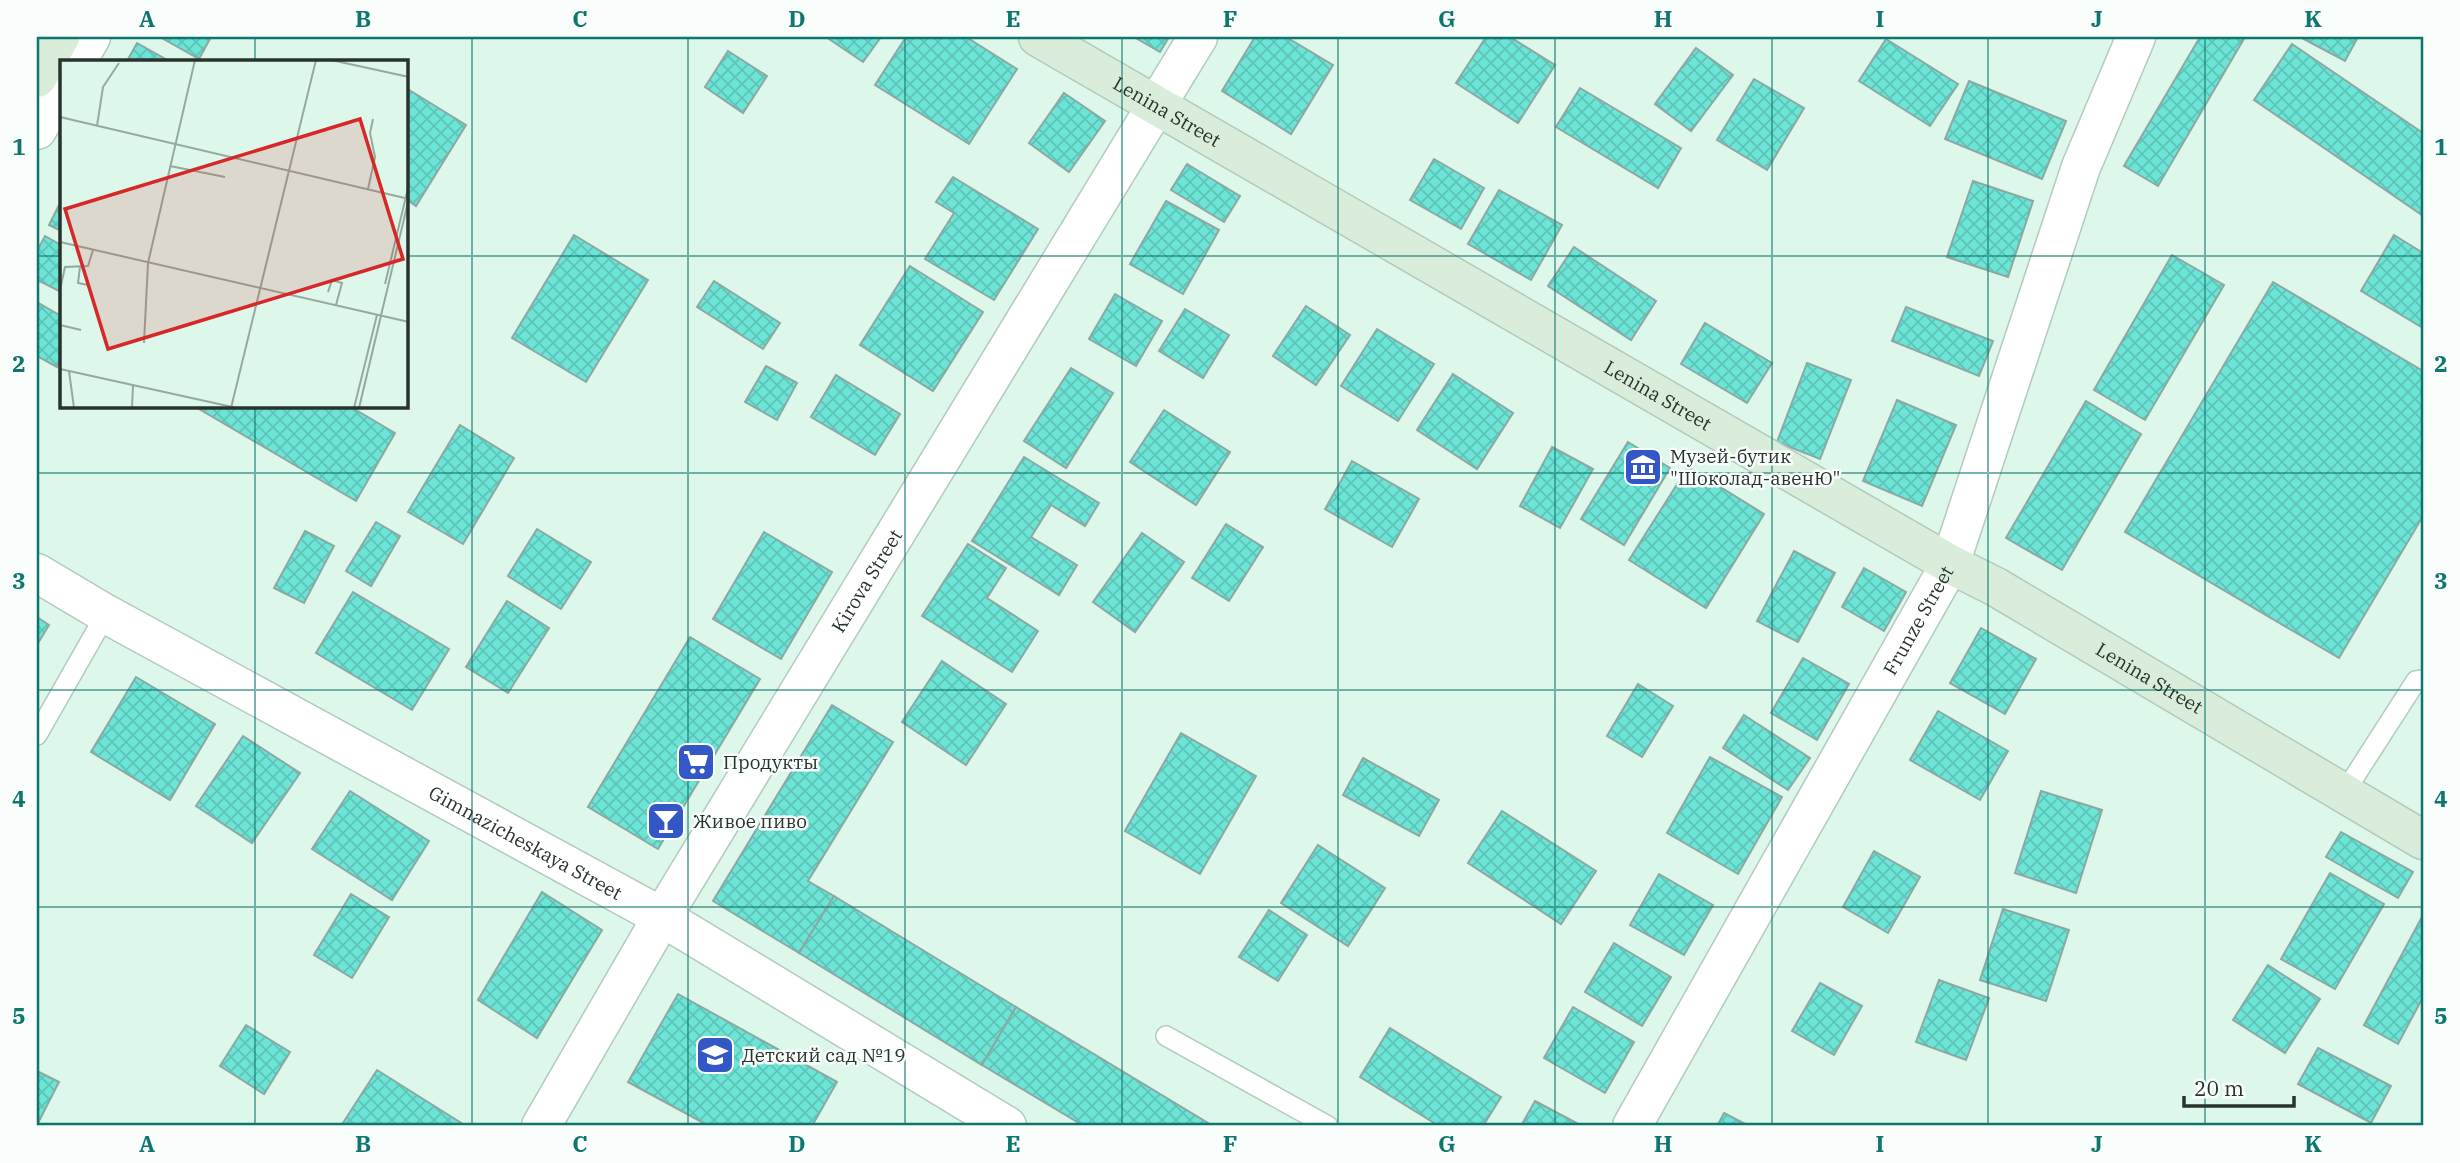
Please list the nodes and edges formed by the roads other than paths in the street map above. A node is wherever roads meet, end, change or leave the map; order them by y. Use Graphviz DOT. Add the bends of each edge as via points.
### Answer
graph roads {
  1 [pos="60,37"];
  2 [pos="91,37"];
  3 [pos="1038,37"];
  4 [pos="1198,37"];
  5 [pos="2136,37"];
  6 [pos="78,60"];
  7 [pos="37,78"];
  8 [pos="60,90"];
  9 [pos="1158,104"];
  10 [pos="37,130"];
  11 [pos="1950,564"];
  12 [pos="37,573"];
  13 [pos="106,614"];
  14 [pos="2423,680"];
  15 [pos="37,735"];
  16 [pos="2344,793"];
  17 [pos="2423,840"];
  18 [pos="663,917"];
  19 [pos="1166,1036"];
  20 [pos="541,1126"];
  21 [pos="1007,1126"];
  22 [pos="1328,1126"];
  23 [pos="1632,1126"];
  1 -- 7 [label="main road"];
  2 -- 6 [label="street"];
  3 -- 9 [label="main road, Lenina Street"];
  4 -- 9 [label="street, Kirova Street"];
  5 -- 11 [label="street, Frunze Street" via="2081,167"];
  8 -- 10 [label="street"];
  9 -- 11 [label="main road, Lenina Street"];
  9 -- 18 [label="street, Kirova Street"];
  11 -- 16 [label="main road, Lenina Street"];
  11 -- 23 [label="street, Frunze Street"];
  12 -- 13 [label="street, Gimnazicheskaya Street"];
  13 -- 15 [label="lane"];
  13 -- 18 [label="street, Gimnazicheskaya Street"];
  14 -- 16 [label="lane" via="2416,681"];
  16 -- 17 [label="main road, Lenina Street"];
  18 -- 20 [label="street, Kirova Street"];
  18 -- 21 [label="street, Gimnazicheskaya Street"];
  19 -- 22 [label="lane"];
}
